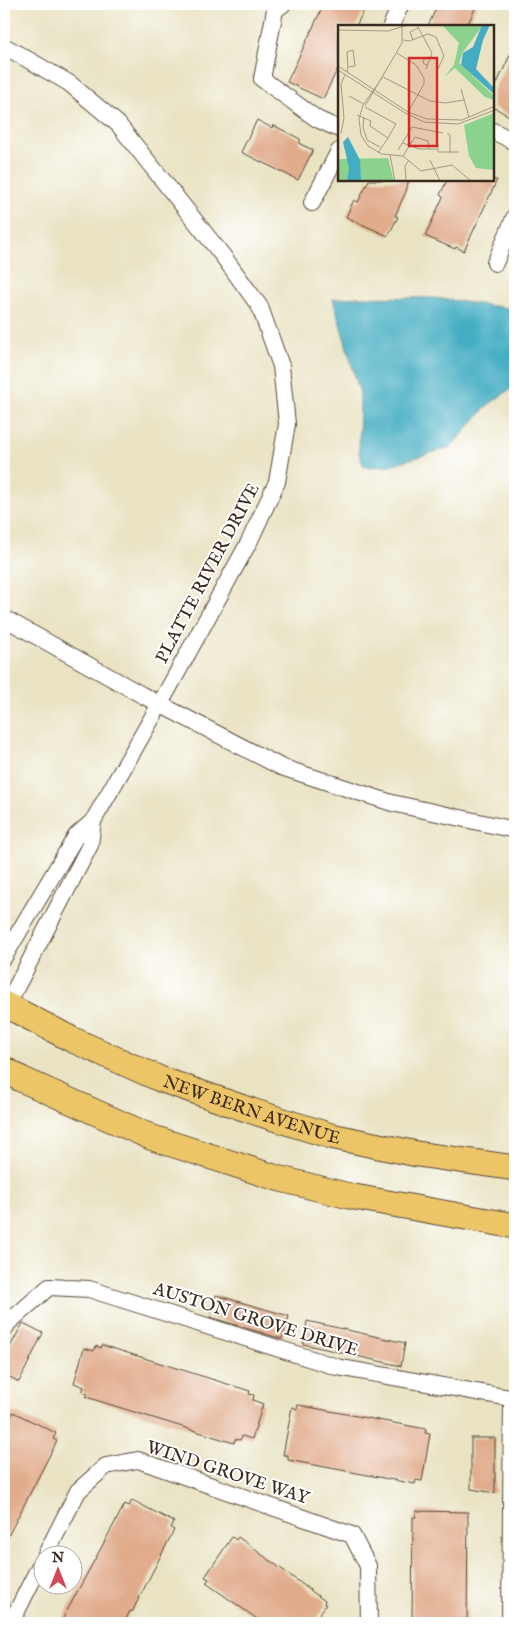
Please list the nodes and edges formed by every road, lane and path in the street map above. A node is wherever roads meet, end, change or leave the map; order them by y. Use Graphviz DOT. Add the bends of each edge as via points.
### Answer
graph roads {
  1 [pos="283,4"];
  2 [pos="401,4"];
  3 [pos="391,25"];
  4 [pos="4,46"];
  5 [pos="338,129"];
  6 [pos="494,132"];
  7 [pos="515,142"];
  8 [pos="338,153"];
  9 [pos="312,203"];
  10 [pos="515,216"];
  11 [pos="496,263"];
  12 [pos="4,618"];
  13 [pos="160,704"];
  14 [pos="92,821"];
  15 [pos="515,830"];
  16 [pos="4,957"];
  17 [pos="5,1004"];
  18 [pos="4,1069"];
  19 [pos="515,1168"];
  20 [pos="515,1226"];
  21 [pos="4,1330"];
  22 [pos="513,1399"];
  23 [pos="51,1544"];
  24 [pos="32,1581"];
  25 [pos="11,1623"];
  26 [pos="369,1623"];
  27 [pos="510,1623"];
  1 -- 5 [label="street" via="275,10 262,79 318,119"];
  2 -- 3 [label="street"];
  4 -- 13 [label="street, PLATTE RIVER DRIVE" via="68,83 118,124 260,307 281,366 287,424 277,482 249,542"];
  6 -- 7 [label="street"];
  8 -- 9 [label="street"];
  10 -- 11 [label="street"];
  12 -- 13 [label="street"];
  13 -- 14 [label="street, PLATTE RIVER DRIVE"];
  13 -- 15 [label="street" via="281,767 392,803"];
  14 -- 16 [label="street, PLATTE RIVER DRIVE" via="76,836"];
  14 -- 17 [label="street, PLATTE RIVER DRIVE" via="90,845"];
  17 -- 19 [label="main road, NEW BERN AVENUE" via="71,1039 160,1079 252,1111 331,1136 408,1152"];
  18 -- 20 [label="main road" via="154,1138 277,1178 349,1196"];
  21 -- 22 [label="street, AUSTON GROVE DRIVE" via="49,1287 89,1289 337,1367"];
  22 -- 27 [label="street"];
  23 -- 26 [label="street, WIND GROVE WAY" via="78,1491 106,1466 138,1460 352,1535 368,1566"];
  24 -- 25 [label="street"];
}
